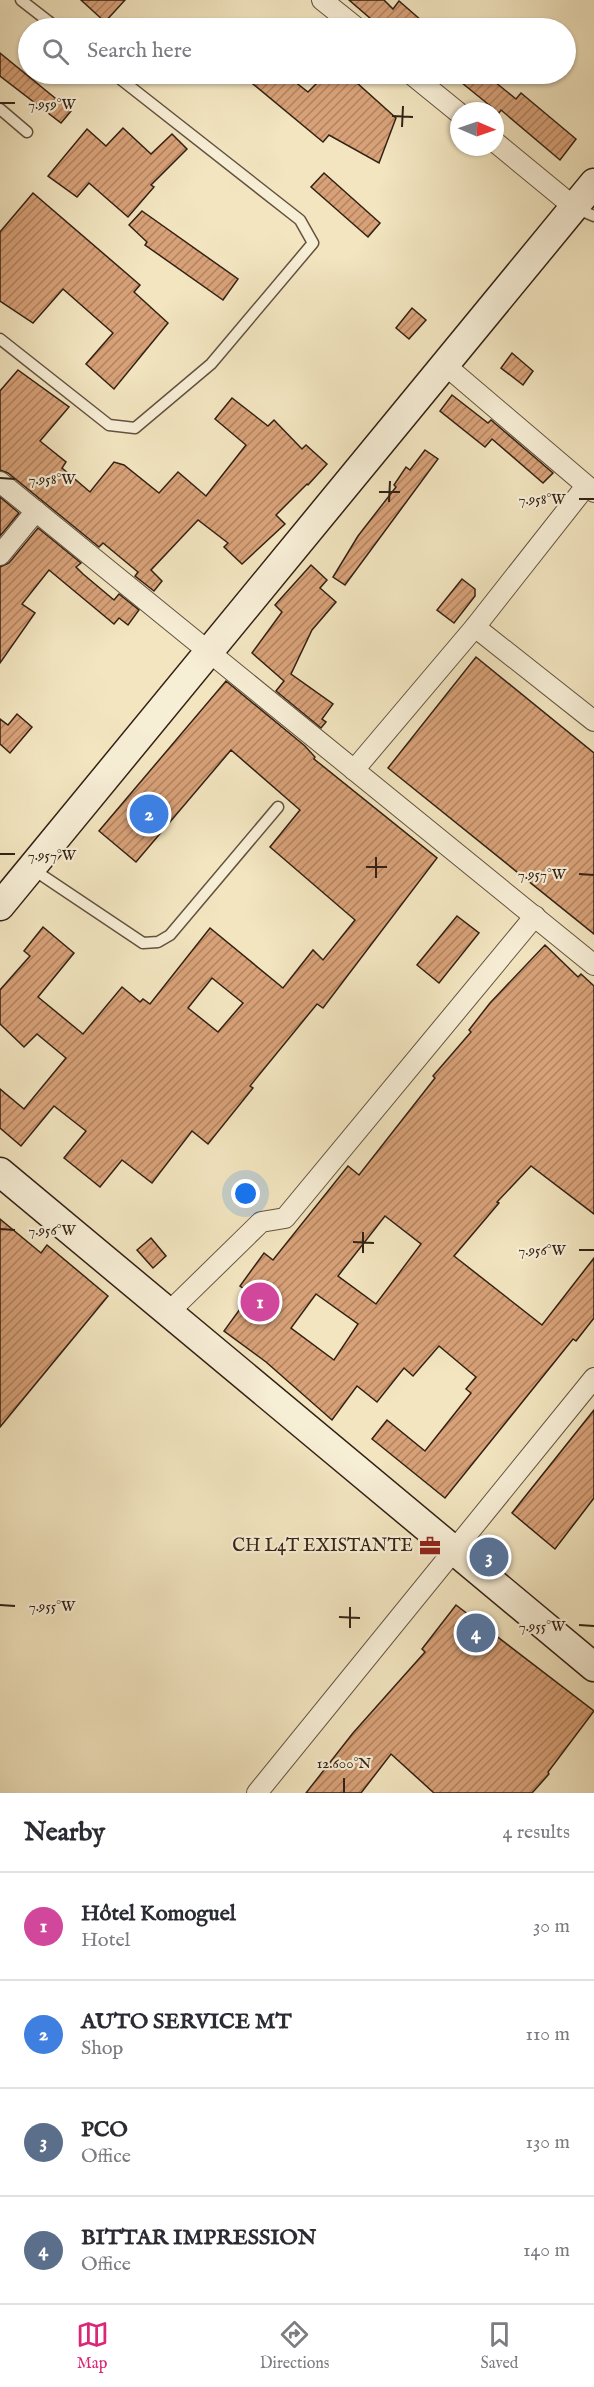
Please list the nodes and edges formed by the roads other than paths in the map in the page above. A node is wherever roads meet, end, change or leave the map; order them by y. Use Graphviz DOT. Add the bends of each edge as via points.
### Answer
graph roads {
  1 [pos="21,0"];
  2 [pos="322,0"];
  3 [pos="44,18"];
  4 [pos="344,18"];
  5 [pos="127,84"];
  6 [pos="424,84"];
  7 [pos="450,105"];
  8 [pos="0,109"];
  9 [pos="27,132"];
  10 [pos="504,149"];
  11 [pos="594,183"];
  12 [pos="584,212"];
  13 [pos="0,339"];
  14 [pos="445,365"];
  15 [pos="0,482"];
  16 [pos="590,489"];
  17 [pos="36,511"];
  18 [pos="0,555"];
  19 [pos="475,627"];
  20 [pos="209,651"];
  21 [pos="594,721"];
  22 [pos="354,770"];
  23 [pos="278,807"];
  24 [pos="31,868"];
  25 [pos="3,895"];
  26 [pos="535,916"];
  27 [pos="594,965"];
  28 [pos="0,1172"];
  29 [pos="170,1311"];
  30 [pos="594,1378"];
  31 [pos="454,1551"];
  32 [pos="594,1666"];
  33 [pos="257,1793"];
  1 -- 3 [label="lane"];
  2 -- 4 [label="street"];
  5 -- 13 [label="lane" via="300,220 313,243 211,364 135,428 109,425"];
  6 -- 7 [label="street"];
  8 -- 9 [label="lane"];
  10 -- 12 [label="street"];
  11 -- 12 [label="street"];
  12 -- 14 [label="street"];
  14 -- 16 [label="street"];
  14 -- 20 [label="street"];
  15 -- 17 [label="street"];
  16 -- 19 [label="street"];
  17 -- 18 [label="street"];
  17 -- 20 [label="street"];
  19 -- 21 [label="street"];
  19 -- 22 [label="street"];
  20 -- 22 [label="street"];
  20 -- 24 [label="street"];
  22 -- 26 [label="street"];
  23 -- 24 [label="lane" via="170,935 158,942 143,943"];
  24 -- 25 [label="street"];
  26 -- 27 [label="street"];
  26 -- 29 [label="street" via="285,1218 261,1222"];
  28 -- 29 [label="street"];
  29 -- 31 [label="street"];
  30 -- 31 [label="street"];
  31 -- 32 [label="street"];
  31 -- 33 [label="street"];
}
